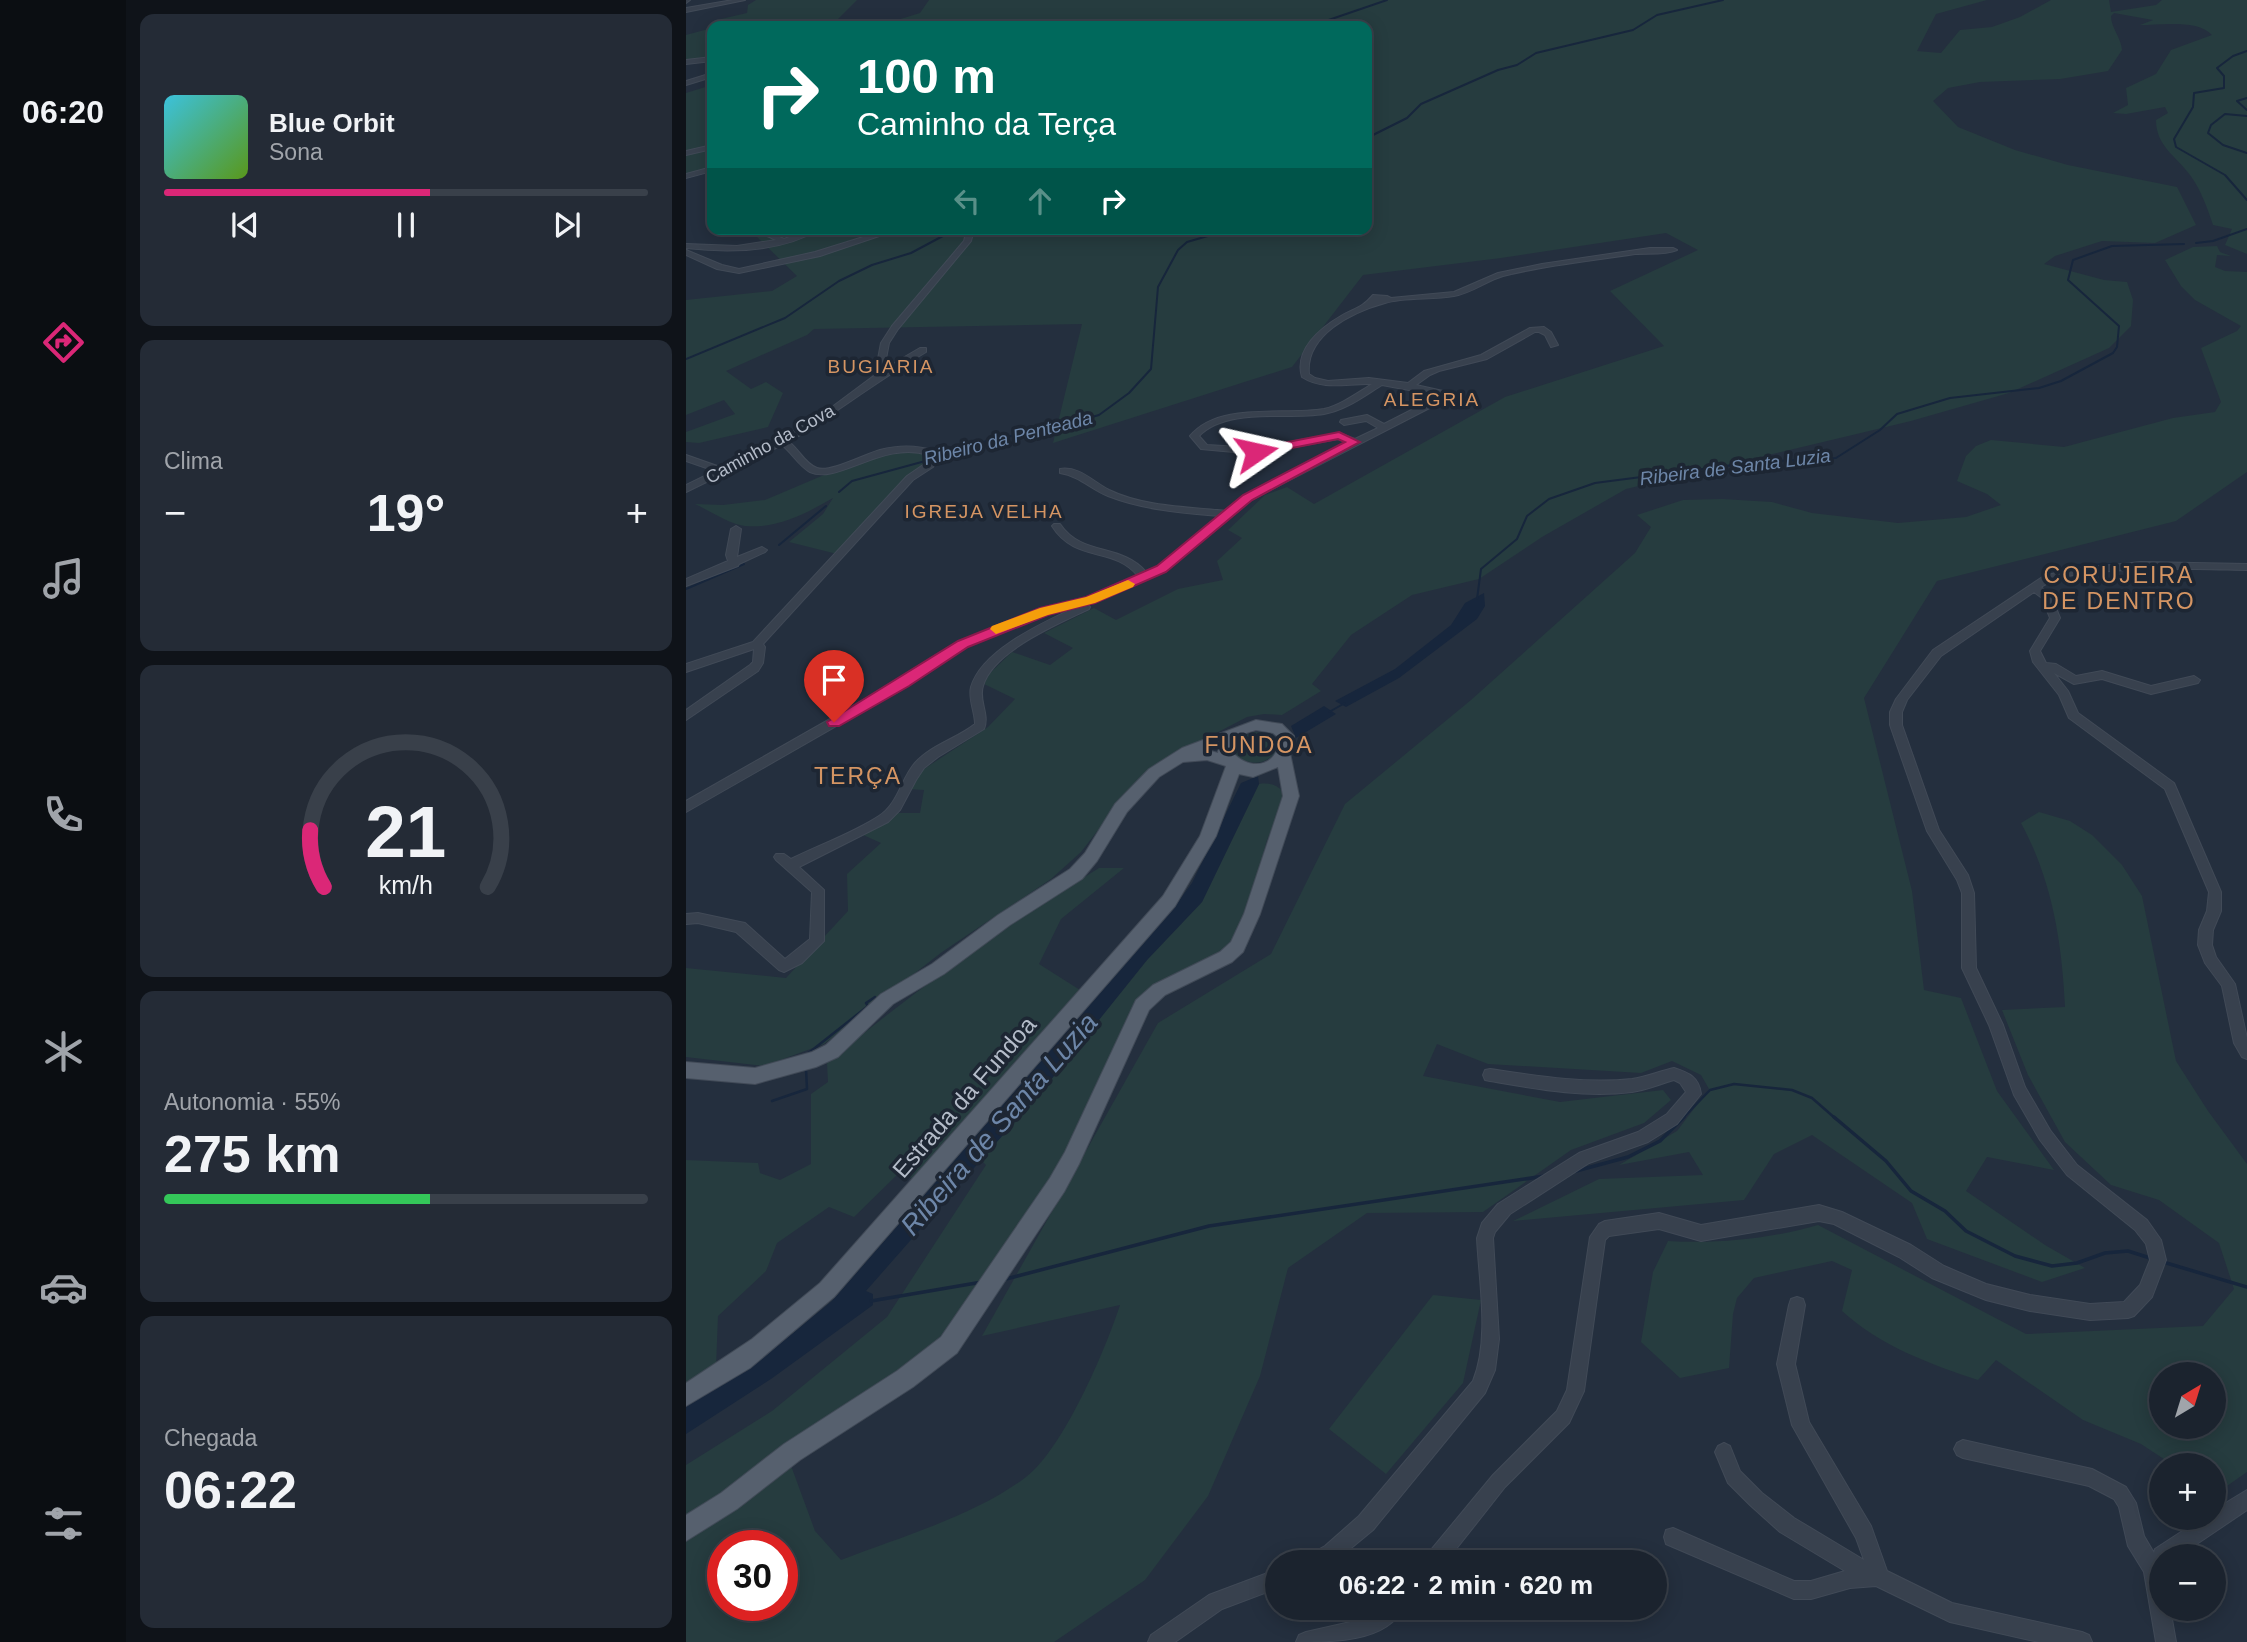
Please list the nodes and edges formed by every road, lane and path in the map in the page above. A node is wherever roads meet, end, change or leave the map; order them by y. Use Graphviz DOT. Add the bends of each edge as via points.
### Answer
graph roads {
  1 [pos="718,0"];
  2 [pos="742,0"];
  3 [pos="713,7"];
  4 [pos="686,10"];
  5 [pos="707,60"];
  6 [pos="686,62"];
  7 [pos="707,77"];
  8 [pos="686,83"];
  9 [pos="707,148"];
  10 [pos="686,153"];
  11 [pos="707,170"];
  12 [pos="686,176"];
  13 [pos="769,235"];
  14 [pos="803,235"];
  15 [pos="878,235"];
  16 [pos="969,235"];
  17 [pos="786,242"];
  18 [pos="686,246"];
  19 [pos="1673,250"];
  20 [pos="686,252"];
  21 [pos="1554,345"];
  22 [pos="923,350"];
  23 [pos="879,376"];
  24 [pos="1379,383"];
  25 [pos="1411,384"];
  26 [pos="1344,422"];
  27 [pos="1383,428"];
  28 [pos="782,442"];
  29 [pos="1354,442"];
  30 [pos="926,451"];
  31 [pos="686,458"];
  32 [pos="930,465"];
  33 [pos="724,471"];
  34 [pos="1063,471"];
  35 [pos="686,489"];
  36 [pos="1230,514"];
  37 [pos="1057,526"];
  38 [pos="737,529"];
  39 [pos="762,550"];
  40 [pos="734,564"];
  41 [pos="2247,567"];
  42 [pos="1145,577"];
  43 [pos="686,583"];
  44 [pos="2036,588"];
  45 [pos="1090,600"];
  46 [pos="757,644"];
  47 [pos="2042,666"];
  48 [pos="686,668"];
  49 [pos="2194,680"];
  50 [pos="686,716"];
  51 [pos="1237,731"];
  52 [pos="1284,743"];
  53 [pos="1170,761"];
  54 [pos="1250,768"];
  55 [pos="1289,783"];
  56 [pos="686,807"];
  57 [pos="686,919"];
  58 [pos="2247,1053"];
  59 [pos="686,1070"];
  60 [pos="1490,1075"];
  61 [pos="2146,1291"];
  62 [pos="1797,1305"];
  63 [pos="686,1395"];
  64 [pos="1963,1449"];
  65 [pos="1724,1452"];
  66 [pos="2247,1499"];
  67 [pos="686,1529"];
  68 [pos="1673,1537"];
  69 [pos="2182,1544"];
  70 [pos="1335,1550"];
  71 [pos="1443,1550"];
  72 [pos="2149,1551"];
  73 [pos="1879,1576"];
  74 [pos="1265,1583"];
  75 [pos="1381,1620"];
  76 [pos="2164,1621"];
  77 [pos="1158,1642"];
  78 [pos="1306,1642"];
  79 [pos="2082,1642"];
  80 [pos="2166,1642"];
  1 -- 3 [label="street"];
  2 -- 3 [label="street"];
  3 -- 4 [label="street"];
  5 -- 6 [label="street"];
  7 -- 8 [label="street"];
  9 -- 10 [label="street"];
  11 -- 12 [label="street"];
  13 -- 17 [label="street"];
  14 -- 17 [label="street"];
  15 -- 20 [label="street" via="739,271"];
  16 -- 23 [label="street" via="885,343"];
  17 -- 18 [label="street"];
  19 -- 24 [label="street" via="1542,266 1498,275 1455,294 1385,300 1333,323 1305,359 1304,370 1311,380"];
  21 -- 25 [label="street" via="1548,334 1533,330 1482,358 1434,369"];
  22 -- 23 [label="street, Caminho da Cova"];
  23 -- 28 [label="street, Caminho da Cova"];
  24 -- 25 [label="street"];
  24 -- 29 [label="street" via="1334,408 1257,413 1202,427 1194,436 1205,447 1256,452 1339,436"];
  25 -- 27 [label="street" via="1442,397"];
  26 -- 27 [label="street" via="1367,418"];
  27 -- 29 [label="street"];
  28 -- 30 [label="street" via="810,468 821,472 887,452 912,447"];
  28 -- 33 [label="street, Caminho da Cova"];
  29 -- 36 [label="street" via="1248,498"];
  30 -- 32 [label="street" via="934,458"];
  31 -- 33 [label="street"];
  32 -- 46 [label="street" via="910,478"];
  33 -- 35 [label="street, Caminho da Cova"];
  34 -- 36 [label="street" via="1139,505"];
  36 -- 42 [label="street" via="1173,562"];
  37 -- 42 [label="street" via="1077,545 1131,563"];
  38 -- 40 [label="street" via="731,555"];
  39 -- 40 [label="street"];
  40 -- 43 [label="street"];
  41 -- 44 [label="street" via="2141,565 2072,572 2049,578"];
  42 -- 45 [label="street"];
  44 -- 47 [label="street" via="2046,596 2055,618 2035,651"];
  44 -- 61 [label="street" via="1937,653 1902,699 1896,725 1933,831 1964,879 1969,968 2019,1090 2072,1170 2141,1225 2153,1240 2158,1260"];
  45 -- 56 [label="street" via="1045,611 955,648"];
  45 -- 57 [label="street" via="992,663 978,679 976,689 980,726 919,766 896,810 784,862 813,884 819,897 817,941 791,963 784,966 740,927"];
  46 -- 48 [label="street"];
  46 -- 50 [label="street" via="754,668"];
  47 -- 49 [label="street" via="2074,680 2102,675 2151,690"];
  47 -- 58 [label="street" via="2064,694 2073,715 2154,774 2175,796 2215,892 2205,945 2228,984"];
  51 -- 52 [label="main road" via="1261,725"];
  51 -- 53 [label="main road"];
  51 -- 54 [label="main road" via="1225,746 1226,755"];
  52 -- 54 [label="main road" via="1276,763"];
  52 -- 55 [label="main road"];
  53 -- 54 [label="main road" via="1199,754"];
  53 -- 59 [label="main road" via="1139,786 1076,874 887,999 832,1051 755,1076"];
  54 -- 55 [label="main road"];
  54 -- 63 [label="main road, Estrada da Fundoa" via="1228,786 1191,870 1169,901 827,1290 758,1349"];
  55 -- 67 [label="main road" via="1291,796 1237,947 1226,957 1158,989 1142,1005 1072,1158 962,1329 933,1359"];
  60 -- 70 [label="street" via="1599,1088 1635,1085 1674,1074 1685,1078 1694,1094 1672,1119 1635,1141 1584,1158 1504,1209 1488,1228 1491,1339 1479,1387 1366,1523"];
  61 -- 71 [label="street" via="2128,1310 2108,1313 2030,1303 1986,1292 1938,1272 1905,1251 1819,1213 1701,1233 1659,1221 1605,1229 1598,1237 1571,1406 1499,1481"];
  62 -- 73 [label="street" via="1786,1364 1801,1425 1864,1533"];
  64 -- 72 [label="street" via="2109,1485 2127,1503 2135,1539"];
  65 -- 73 [label="street" via="1734,1477 1787,1525"];
  66 -- 69 [label="street"];
  68 -- 73 [label="street" via="1802,1592"];
  73 -- 79 [label="street" via="1950,1612"];
  74 -- 77 [label="street" via="1216,1602"];
  75 -- 78 [label="street" via="1373,1627"];
  76 -- 80 [label="street"];
}
